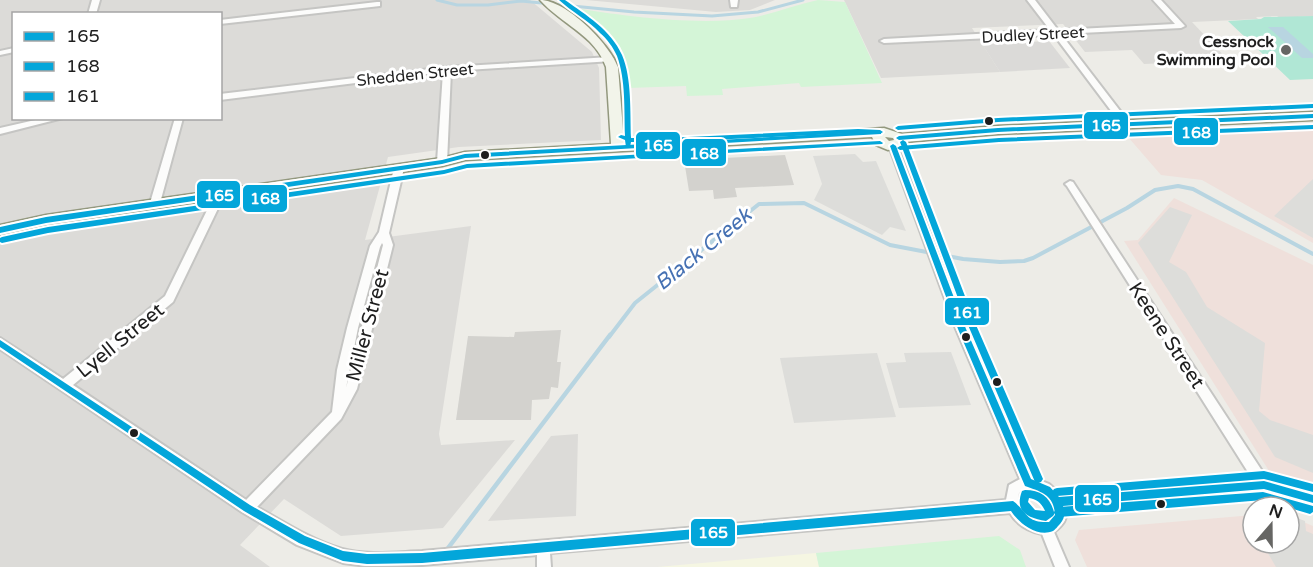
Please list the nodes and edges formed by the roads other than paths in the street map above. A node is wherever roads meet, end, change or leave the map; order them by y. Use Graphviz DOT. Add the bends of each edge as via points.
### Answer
graph roads {
  1 [pos="1031,0"];
  2 [pos="1157,0"];
  3 [pos="549,3"];
  4 [pos="377,4"];
  5 [pos="222,22"];
  6 [pos="1056,32"];
  7 [pos="884,41"];
  8 [pos="610,59"];
  9 [pos="447,69"];
  10 [pos="222,97"];
  11 [pos="1313,107"];
  12 [pos="1313,116"];
  13 [pos="1121,118"];
  14 [pos="50,120"];
  15 [pos="178,120"];
  16 [pos="1149,124"];
  17 [pos="1102,126"];
  18 [pos="998,130"];
  19 [pos="0,131"];
  20 [pos="888,140"];
  21 [pos="618,147"];
  22 [pos="666,151"];
  23 [pos="575,156"];
  24 [pos="442,162"];
  25 [pos="399,168"];
  26 [pos="1070,184"];
  27 [pos="220,194"];
  28 [pos="155,203"];
  29 [pos="0,230"];
  30 [pos="0,342"];
  31 [pos="63,386"];
  32 [pos="1028,483"];
  33 [pos="1264,485"];
  34 [pos="1313,499"];
  35 [pos="1058,502"];
  36 [pos="1013,506"];
  37 [pos="247,508"];
  38 [pos="1046,528"];
  39 [pos="543,547"];
  40 [pos="544,567"];
  41 [pos="1062,567"];
  1 -- 6 [label="street"];
  2 -- 6 [label="street, Dudley Street" via="1181,26"];
  3 -- 8 [label="main road" via="593,39"];
  4 -- 5 [label="street"];
  6 -- 7 [label="street, Dudley Street"];
  6 -- 13 [label="street"];
  8 -- 9 [label="street, Shedden Street"];
  8 -- 21 [label="main road"];
  9 -- 10 [label="street, Shedden Street"];
  9 -- 24 [label="street"];
  11 -- 13 [label="main road"];
  12 -- 16 [label="main road"];
  13 -- 16 [label="main road"];
  13 -- 17 [label="main road"];
  13 -- 18 [label="main road"];
  14 -- 19 [label="street"];
  15 -- 28 [label="street"];
  16 -- 17 [label="main road"];
  17 -- 18 [label="main road"];
  18 -- 20 [label="main road"];
  20 -- 21 [label="main road"];
  20 -- 22 [label="main road"];
  20 -- 32 [label="street"];
  21 -- 22 [label="main road"];
  21 -- 23 [label="main road" via="610,152"];
  21 -- 24 [label="main road" via="465,156"];
  22 -- 23 [label="main road"];
  23 -- 24 [label="main road"];
  24 -- 25 [label="main road"];
  25 -- 27 [label="main road"];
  25 -- 37 [label="street, Miller Street" via="384,233 388,245 352,385 337,415"];
  26 -- 33 [label="street, Keene Street"];
  27 -- 28 [label="main road"];
  27 -- 31 [label="street, Lyell Street" via="169,299"];
  28 -- 29 [label="main road"];
  30 -- 31 [label="street"];
  31 -- 37 [label="street"];
  32 -- 35 [label="street" via="1045,488"];
  32 -- 36 [label="street" via="1014,490"];
  33 -- 34 [label="street"];
  33 -- 35 [label="street"];
  35 -- 38 [label="street" via="1060,517 1055,525"];
  36 -- 38 [label="street" via="1026,522"];
  36 -- 39 [label="street"];
  37 -- 39 [label="street" via="302,540 343,556 422,558"];
  38 -- 41 [label="street"];
  39 -- 40 [label="street"];
}
